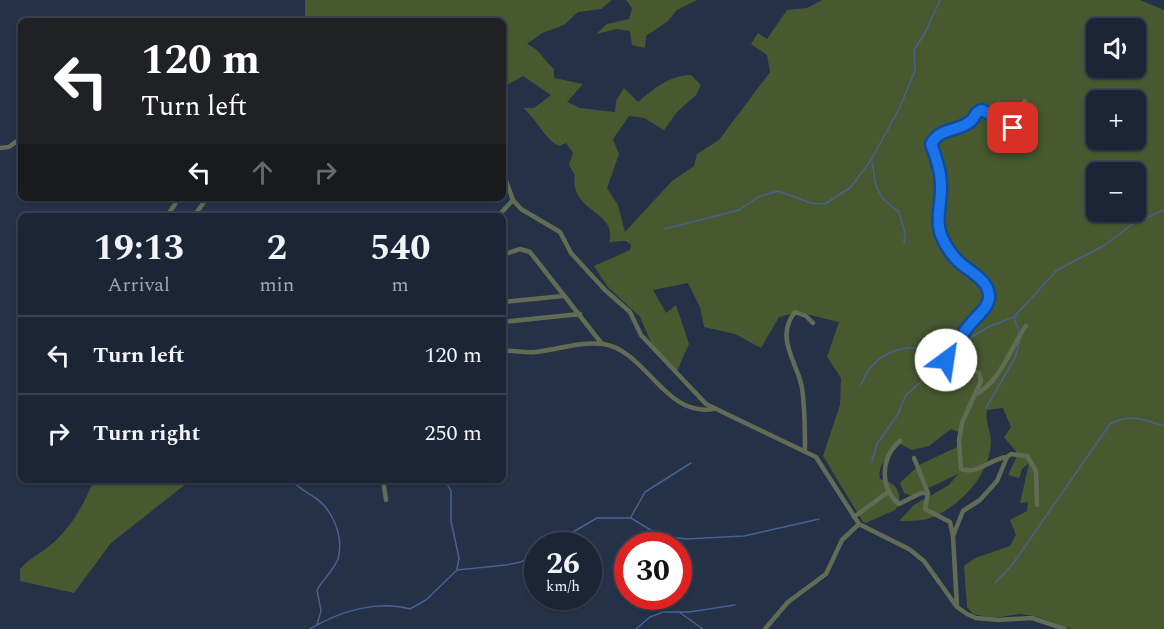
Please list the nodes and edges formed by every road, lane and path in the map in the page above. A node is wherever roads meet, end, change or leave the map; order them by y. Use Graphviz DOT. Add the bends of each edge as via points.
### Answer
graph roads {
  1 [pos="1024,101"];
  2 [pos="18,140"];
  3 [pos="0,148"];
  4 [pos="506,181"];
  5 [pos="513,200"];
  6 [pos="501,213"];
  7 [pos="506,254"];
  8 [pos="563,296"];
  9 [pos="506,302"];
  10 [pos="580,314"];
  11 [pos="506,322"];
  12 [pos="813,323"];
  13 [pos="1026,326"];
  14 [pos="602,344"];
  15 [pos="506,351"];
  16 [pos="975,395"];
  17 [pos="713,409"];
  18 [pos="900,441"];
  19 [pos="806,450"];
  20 [pos="1007,457"];
  21 [pos="914,458"];
  22 [pos="383,483"];
  23 [pos="888,492"];
  24 [pos="928,493"];
  25 [pos="386,500"];
  26 [pos="1036,505"];
  27 [pos="854,517"];
  28 [pos="859,524"];
  29 [pos="953,536"];
  30 [pos="957,607"];
  31 [pos="765,629"];
  32 [pos="1065,629"];
  1 -- 16 [label="street" via="1010,135 1003,135 997,118 982,110 966,123 936,135 931,144 941,183 941,235 957,260 987,285 990,294 984,311 974,318 959,338 958,348 946,360 978,373 981,381"];
  2 -- 3 [label="street"];
  4 -- 5 [label="street"];
  5 -- 6 [label="street"];
  5 -- 17 [label="street" via="560,232 571,253 630,312 651,346"];
  7 -- 8 [label="street" via="527,249"];
  8 -- 9 [label="street"];
  8 -- 10 [label="street"];
  10 -- 11 [label="street"];
  10 -- 14 [label="street"];
  12 -- 19 [label="street" via="795,312 789,320 786,340 800,377"];
  13 -- 16 [label="street" via="1008,361 989,386"];
  14 -- 15 [label="street"];
  14 -- 17 [label="street" via="617,349 684,406 698,411"];
  16 -- 20 [label="street" via="962,423 961,469 989,466 998,458"];
  17 -- 19 [label="street"];
  18 -- 23 [label="street" via="893,447 884,471"];
  19 -- 27 [label="street" via="820,463"];
  20 -- 26 [label="street" via="1027,456 1038,484"];
  20 -- 29 [label="street" via="998,481 980,500 963,510"];
  21 -- 24 [label="street"];
  22 -- 25 [label="street"];
  23 -- 24 [label="street" via="899,504"];
  23 -- 27 [label="street"];
  24 -- 29 [label="street" via="926,509 950,522"];
  27 -- 28 [label="street"];
  28 -- 30 [label="street" via="909,549 924,561"];
  28 -- 31 [label="street" via="842,540 826,574 788,602"];
  29 -- 30 [label="street"];
  30 -- 32 [label="street" via="976,618 1032,618"];
}
